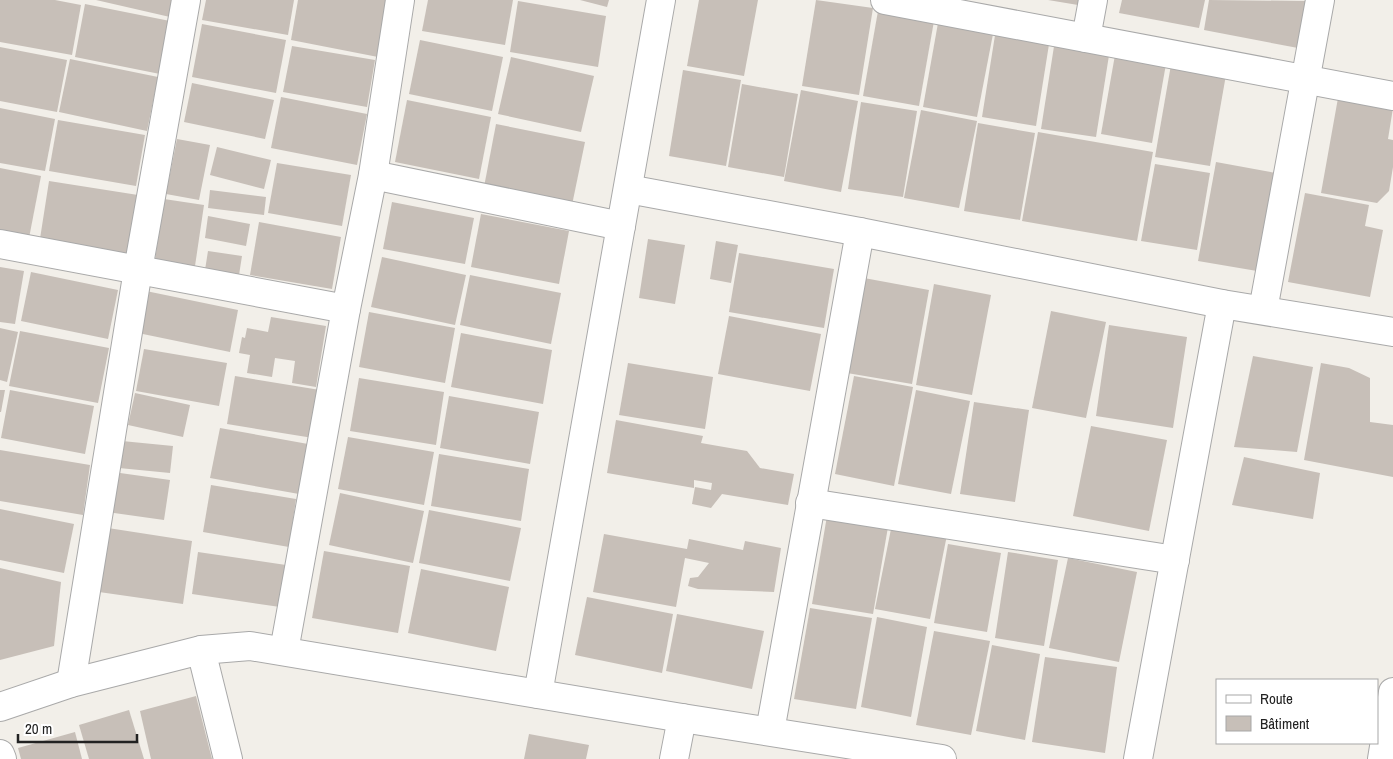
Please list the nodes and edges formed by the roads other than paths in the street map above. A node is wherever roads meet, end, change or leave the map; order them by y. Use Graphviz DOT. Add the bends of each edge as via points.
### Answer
graph roads {
  1 [pos="186,0"];
  2 [pos="400,0"];
  3 [pos="661,0"];
  4 [pos="885,0"];
  5 [pos="1093,0"];
  6 [pos="1320,0"];
  7 [pos="1086,38"];
  8 [pos="1305,80"];
  9 [pos="1393,96"];
  10 [pos="373,175"];
  11 [pos="628,189"];
  12 [pos="621,226"];
  13 [pos="860,232"];
  14 [pos="0,244"];
  15 [pos="138,270"];
  16 [pos="1222,304"];
  17 [pos="346,309"];
  18 [pos="1263,310"];
  19 [pos="1393,332"];
  20 [pos="810,502"];
  21 [pos="1175,560"];
  22 [pos="200,650"];
  23 [pos="284,651"];
  24 [pos="71,683"];
  25 [pos="1393,692"];
  26 [pos="538,694"];
  27 [pos="0,707"];
  28 [pos="682,718"];
  29 [pos="770,731"];
  30 [pos="0,754"];
  31 [pos="2,759"];
  32 [pos="228,759"];
  33 [pos="674,759"];
  34 [pos="942,759"];
  35 [pos="1138,759"];
  36 [pos="1382,759"];
  1 -- 15 [label="street"];
  2 -- 10 [label="street"];
  3 -- 11 [label="street"];
  4 -- 7 [label="street"];
  5 -- 7 [label="street"];
  6 -- 8 [label="street"];
  7 -- 8 [label="street"];
  8 -- 9 [label="street"];
  8 -- 18 [label="street"];
  10 -- 12 [label="street"];
  10 -- 17 [label="street"];
  11 -- 12 [label="street"];
  11 -- 13 [label="street"];
  12 -- 26 [label="street"];
  13 -- 16 [label="street"];
  13 -- 20 [label="street"];
  14 -- 15 [label="street"];
  15 -- 17 [label="street"];
  15 -- 24 [label="street"];
  16 -- 18 [label="street"];
  16 -- 21 [label="street"];
  17 -- 23 [label="street"];
  18 -- 19 [label="street"];
  20 -- 21 [label="street"];
  20 -- 29 [label="street"];
  21 -- 35 [label="street"];
  22 -- 23 [label="street" via="250,646"];
  22 -- 24 [label="street"];
  22 -- 32 [label="street"];
  23 -- 26 [label="street"];
  24 -- 27 [label="street"];
  25 -- 36 [label="street"];
  26 -- 28 [label="street"];
  28 -- 29 [label="street"];
  28 -- 33 [label="street"];
  29 -- 34 [label="street"];
  30 -- 31 [label="street"];
}
